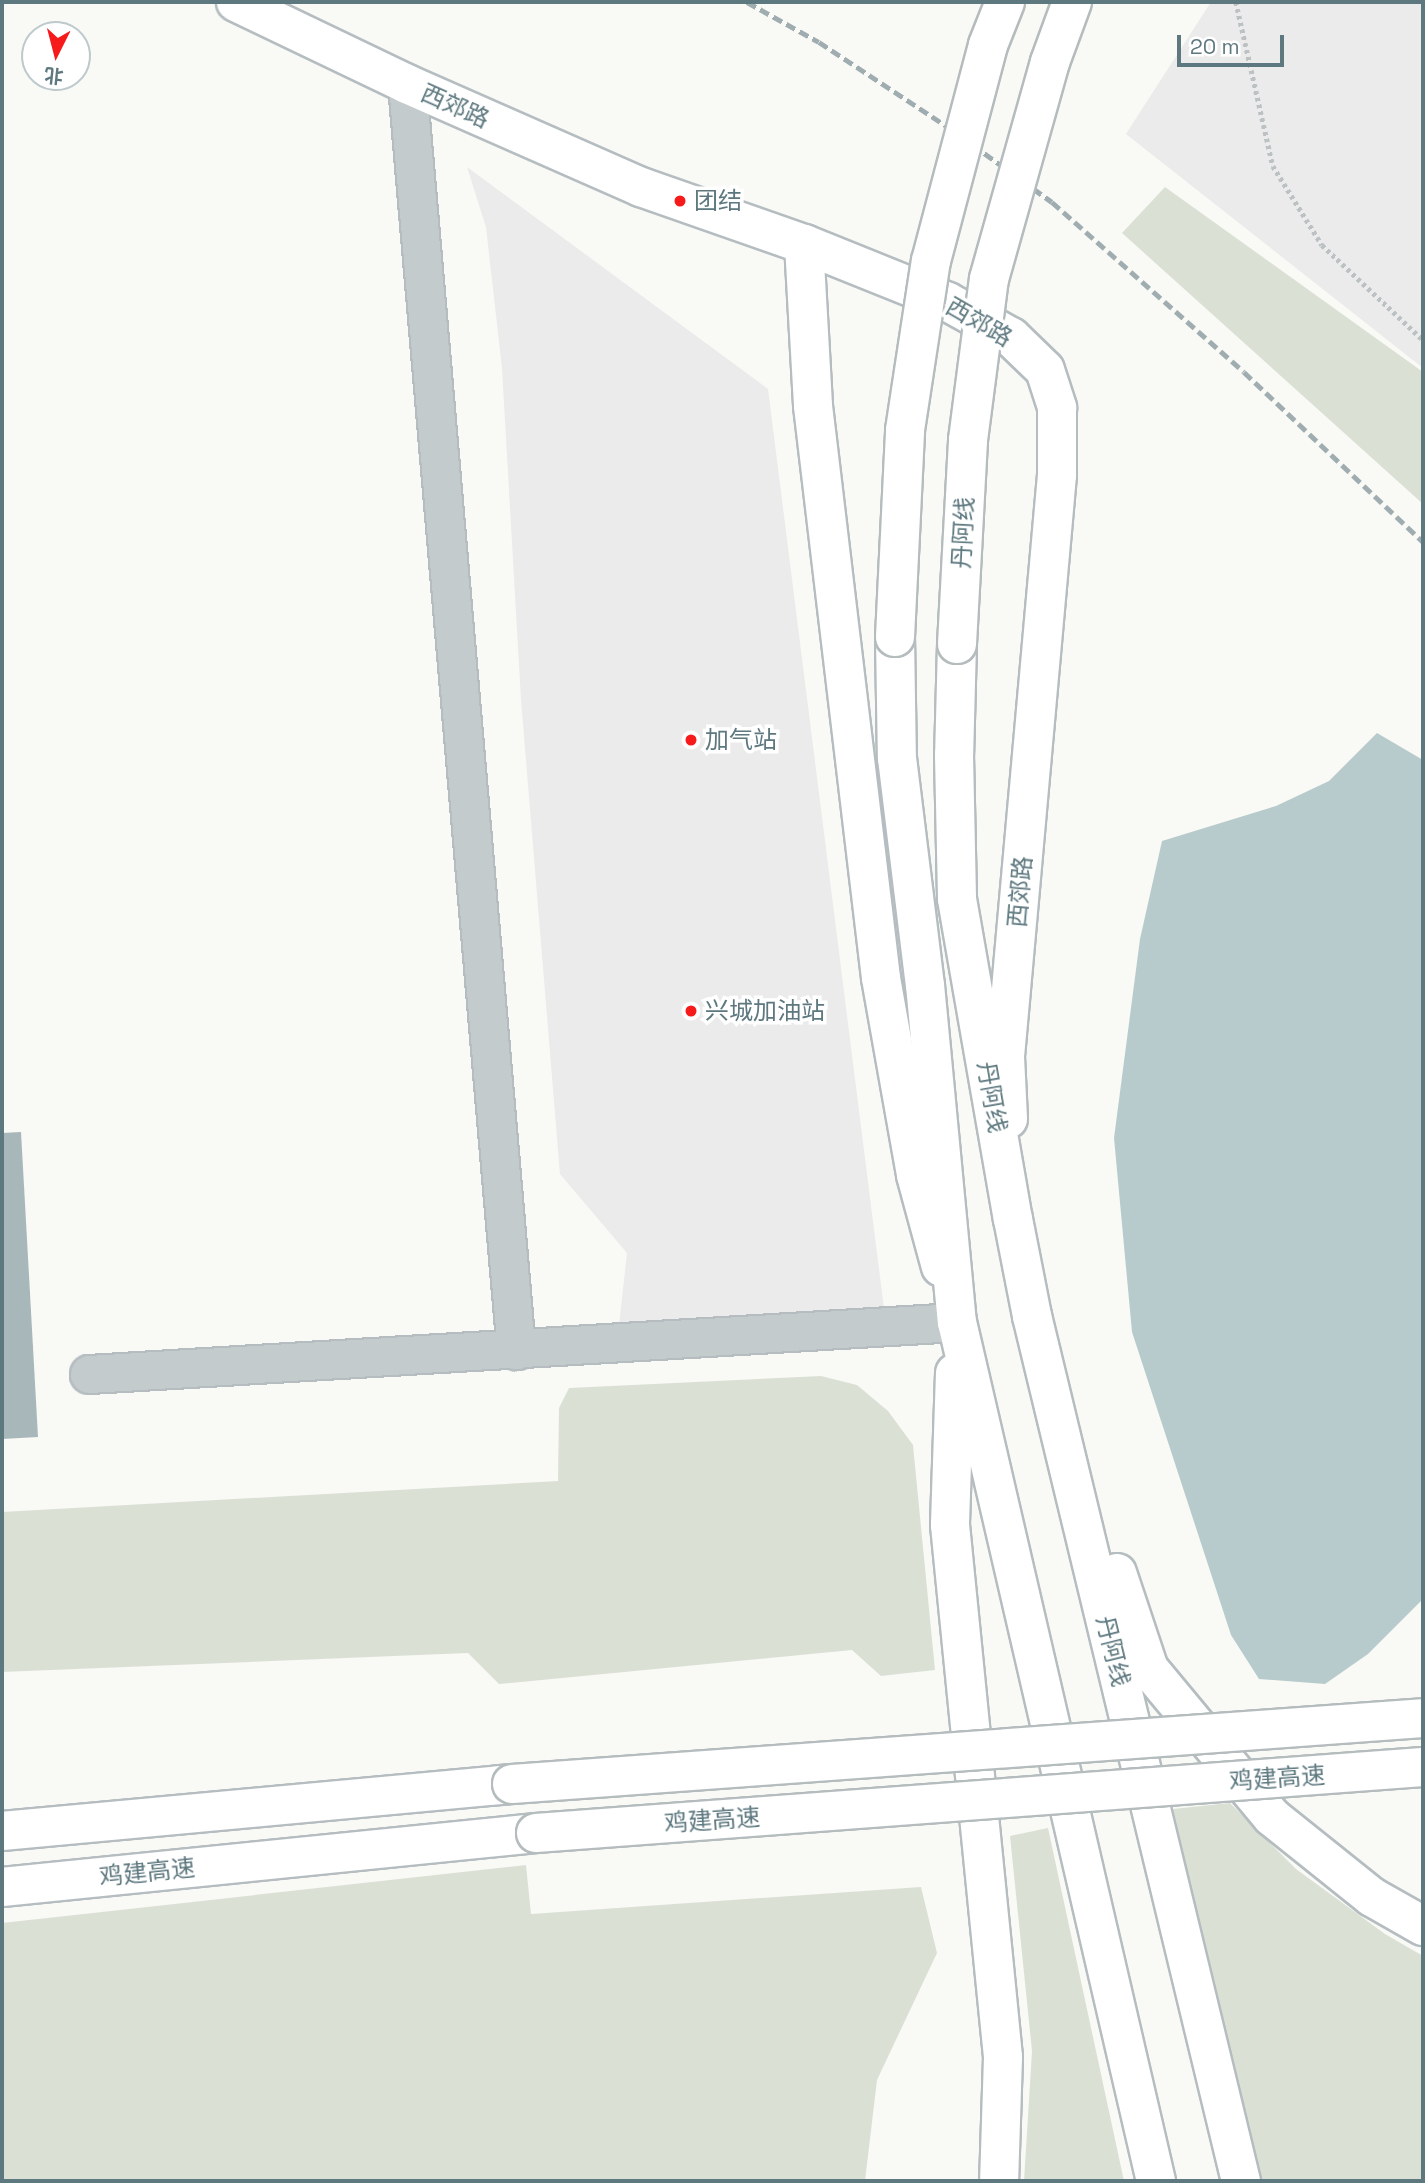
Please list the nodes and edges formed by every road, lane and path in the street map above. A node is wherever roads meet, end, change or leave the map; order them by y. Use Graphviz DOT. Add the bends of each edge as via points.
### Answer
graph roads {
  1 [pos="236,2"];
  2 [pos="1005,2"];
  3 [pos="1072,2"];
  4 [pos="1236,2"];
  5 [pos="407,84"];
  6 [pos="804,244"];
  7 [pos="1423,340"];
  8 [pos="1013,1219"];
  9 [pos="1032,1316"];
  10 [pos="957,1322"];
  11 [pos="516,1350"];
  12 [pos="89,1374"];
  13 [pos="1423,1718"];
  14 [pos="1423,1767"];
  15 [pos="512,1784"];
  16 [pos="2,1809"];
  17 [pos="2,1831"];
  18 [pos="2,1887"];
  19 [pos="1423,1926"];
  20 [pos="999,2181"];
  21 [pos="1156,2181"];
  22 [pos="1241,2181"];
  1 -- 5 [label="main road, 西郊路"];
  2 -- 10 [label="main road, bridge" via="988,45 931,261 905,430 895,637 897,758 925,985"];
  3 -- 8 [label="main road, 丹阿线, bridge" via="1050,62 989,279 968,440 957,644 957,899"];
  4 -- 7 [label="path" via="1273,166 1322,245"];
  5 -- 6 [label="main road, 西郊路" via="641,187"];
  5 -- 11 [label="street"];
  6 -- 8 [label="main road, 西郊路" via="948,302 1011,337 1045,370 1057,408 1057,475 1005,1057"];
  6 -- 10 [label="main road" via="813,406 881,978 916,1175"];
  8 -- 9 [label="main road, 丹阿线"];
  9 -- 19 [label="main road" via="1149,1669 1272,1817 1372,1897"];
  9 -- 22 [label="main road, 丹阿线"];
  10 -- 11 [label="street"];
  10 -- 20 [label="main road" via="950,1525 1003,2057"];
  10 -- 21 [label="main road"];
  11 -- 12 [label="street"];
  13 -- 15 [label="main road, 鸡建高速, bridge"];
  14 -- 18 [label="main road, 鸡建高速, bridge" via="536,1833"];
  15 -- 16 [label="main road"];
  15 -- 17 [label="main road, 鸡建高速"];
}
